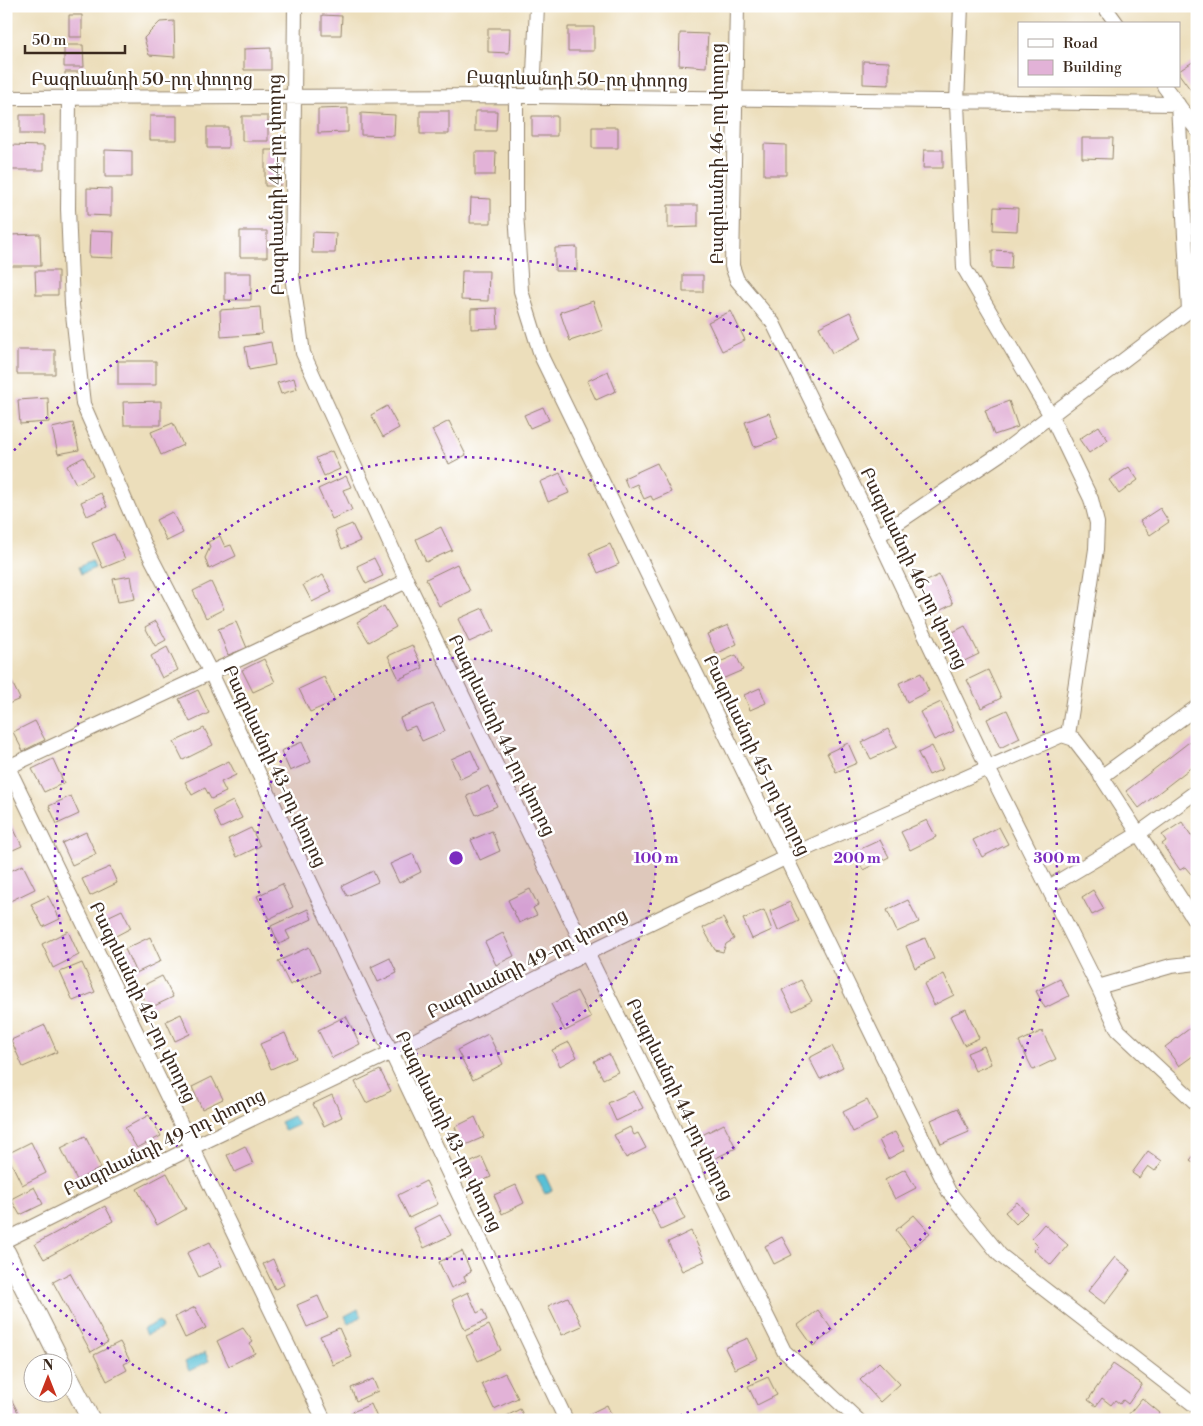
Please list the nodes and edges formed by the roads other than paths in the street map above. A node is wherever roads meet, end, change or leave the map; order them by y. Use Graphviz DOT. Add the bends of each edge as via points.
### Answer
graph roads {
  1 [pos="294,6"];
  2 [pos="536,6"];
  3 [pos="737,6"];
  4 [pos="961,6"];
  5 [pos="1104,6"];
  6 [pos="1116,22"];
  7 [pos="1166,88"];
  8 [pos="516,96"];
  9 [pos="533,96"];
  10 [pos="292,97"];
  11 [pos="6,98"];
  12 [pos="69,98"];
  13 [pos="735,99"];
  14 [pos="957,102"];
  15 [pos="1178,104"];
  16 [pos="1197,130"];
  17 [pos="1193,308"];
  18 [pos="1050,416"];
  19 [pos="878,536"];
  20 [pos="407,581"];
  21 [pos="211,673"];
  22 [pos="1197,707"];
  23 [pos="1068,735"];
  24 [pos="7,766"];
  25 [pos="988,768"];
  26 [pos="1101,778"];
  27 [pos="1197,791"];
  28 [pos="1138,834"];
  29 [pos="787,857"];
  30 [pos="1049,887"];
  31 [pos="1197,924"];
  32 [pos="587,953"];
  33 [pos="1197,963"];
  34 [pos="1098,987"];
  35 [pos="390,1053"];
  36 [pos="1197,1104"];
  37 [pos="193,1147"];
  38 [pos="6,1240"];
  39 [pos="6,1252"];
  40 [pos="57,1354"];
  41 [pos="72,1383"];
  42 [pos="1197,1407"];
  43 [pos="1197,1414"];
  44 [pos="91,1420"];
  45 [pos="324,1420"];
  46 [pos="566,1420"];
  47 [pos="858,1420"];
  48 [pos="1192,1420"];
  1 -- 10 [label="street, Բագրևանդի 44-րդ փողոց"];
  2 -- 9 [label="street"];
  3 -- 13 [label="street, Բագրևանդի 46-րդ փողոց"];
  4 -- 14 [label="street"];
  5 -- 6 [label="street"];
  7 -- 15 [label="street"];
  8 -- 9 [label="street, Բագրևանդի 50-րդ փողոց"];
  8 -- 10 [label="street, Բագրևանդի 50-րդ փողոց"];
  8 -- 29 [label="street, Բագրևանդի 45-րդ փողոց" via="516,212 521,291 542,358"];
  9 -- 13 [label="street, Բագրևանդի 50-րդ փողոց"];
  10 -- 12 [label="street, Բագրևանդի 50-րդ փողոց"];
  10 -- 20 [label="street, Բագրևանդի 44-րդ փողոց" via="292,276 302,353"];
  11 -- 12 [label="street, Բագրևանդի 50-րդ փողոց"];
  12 -- 21 [label="street, Բագրևանդի 43-րդ փողոց" via="68,209 83,404 146,548"];
  13 -- 14 [label="street, Բագրևանդի 50-րդ փողոց"];
  13 -- 19 [label="street, Բագրևանդի 46-րդ փողոց" via="732,266 737,280 773,323"];
  14 -- 15 [label="street, Բագրևանդի 50-րդ փողոց"];
  14 -- 18 [label="street" via="964,268"];
  15 -- 16 [label="street"];
  15 -- 17 [label="street"];
  17 -- 18 [label="street"];
  18 -- 19 [label="street" via="1000,454"];
  18 -- 23 [label="street" via="1091,499 1097,523 1096,549"];
  19 -- 25 [label="street, Բագրևանդի 46-րդ փողոց"];
  20 -- 21 [label="street"];
  20 -- 32 [label="street, Բագրևանդի 44-րդ փողոց"];
  21 -- 24 [label="street"];
  21 -- 35 [label="street, Բագրևանդի 43-րդ փողոց"];
  22 -- 26 [label="street"];
  23 -- 25 [label="street, Բագրևանդի 49-րդ փողոց" via="1055,737"];
  23 -- 26 [label="street"];
  24 -- 37 [label="street, Բագրևանդի 42-րդ փողոց"];
  25 -- 29 [label="street, Բագրևանդի 49-րդ փողոց"];
  25 -- 30 [label="street, Բագրևանդի 46-րդ փողոց"];
  26 -- 28 [label="street"];
  27 -- 28 [label="street"];
  28 -- 30 [label="street"];
  28 -- 31 [label="street"];
  29 -- 32 [label="street, Բագրևանդի 49-րդ փողոց"];
  29 -- 42 [label="street, Բագրևանդի 45-րդ փողոց" via="949,1192 1000,1255"];
  30 -- 34 [label="street, Բագրևանդի 46-րդ փողոց"];
  32 -- 35 [label="street, Բագրևանդի 49-րդ փողոց"];
  32 -- 47 [label="street, Բագրևանդի 44-րդ փողոց" via="784,1351"];
  33 -- 34 [label="street" via="1171,966"];
  34 -- 36 [label="street, Բագրևանդի 46-րդ փողոց" via="1118,1030"];
  35 -- 37 [label="street, Բագրևանդի 49-րդ փողոց"];
  35 -- 46 [label="street, Բագրևանդի 43-րդ փողոց"];
  37 -- 38 [label="street, Բագրևանդի 49-րդ փողոց"];
  37 -- 45 [label="street, Բագրևանդի 42-րդ փողոց"];
  39 -- 40 [label="main road"];
  41 -- 44 [label="main road"];
  43 -- 48 [label="street"];
}
